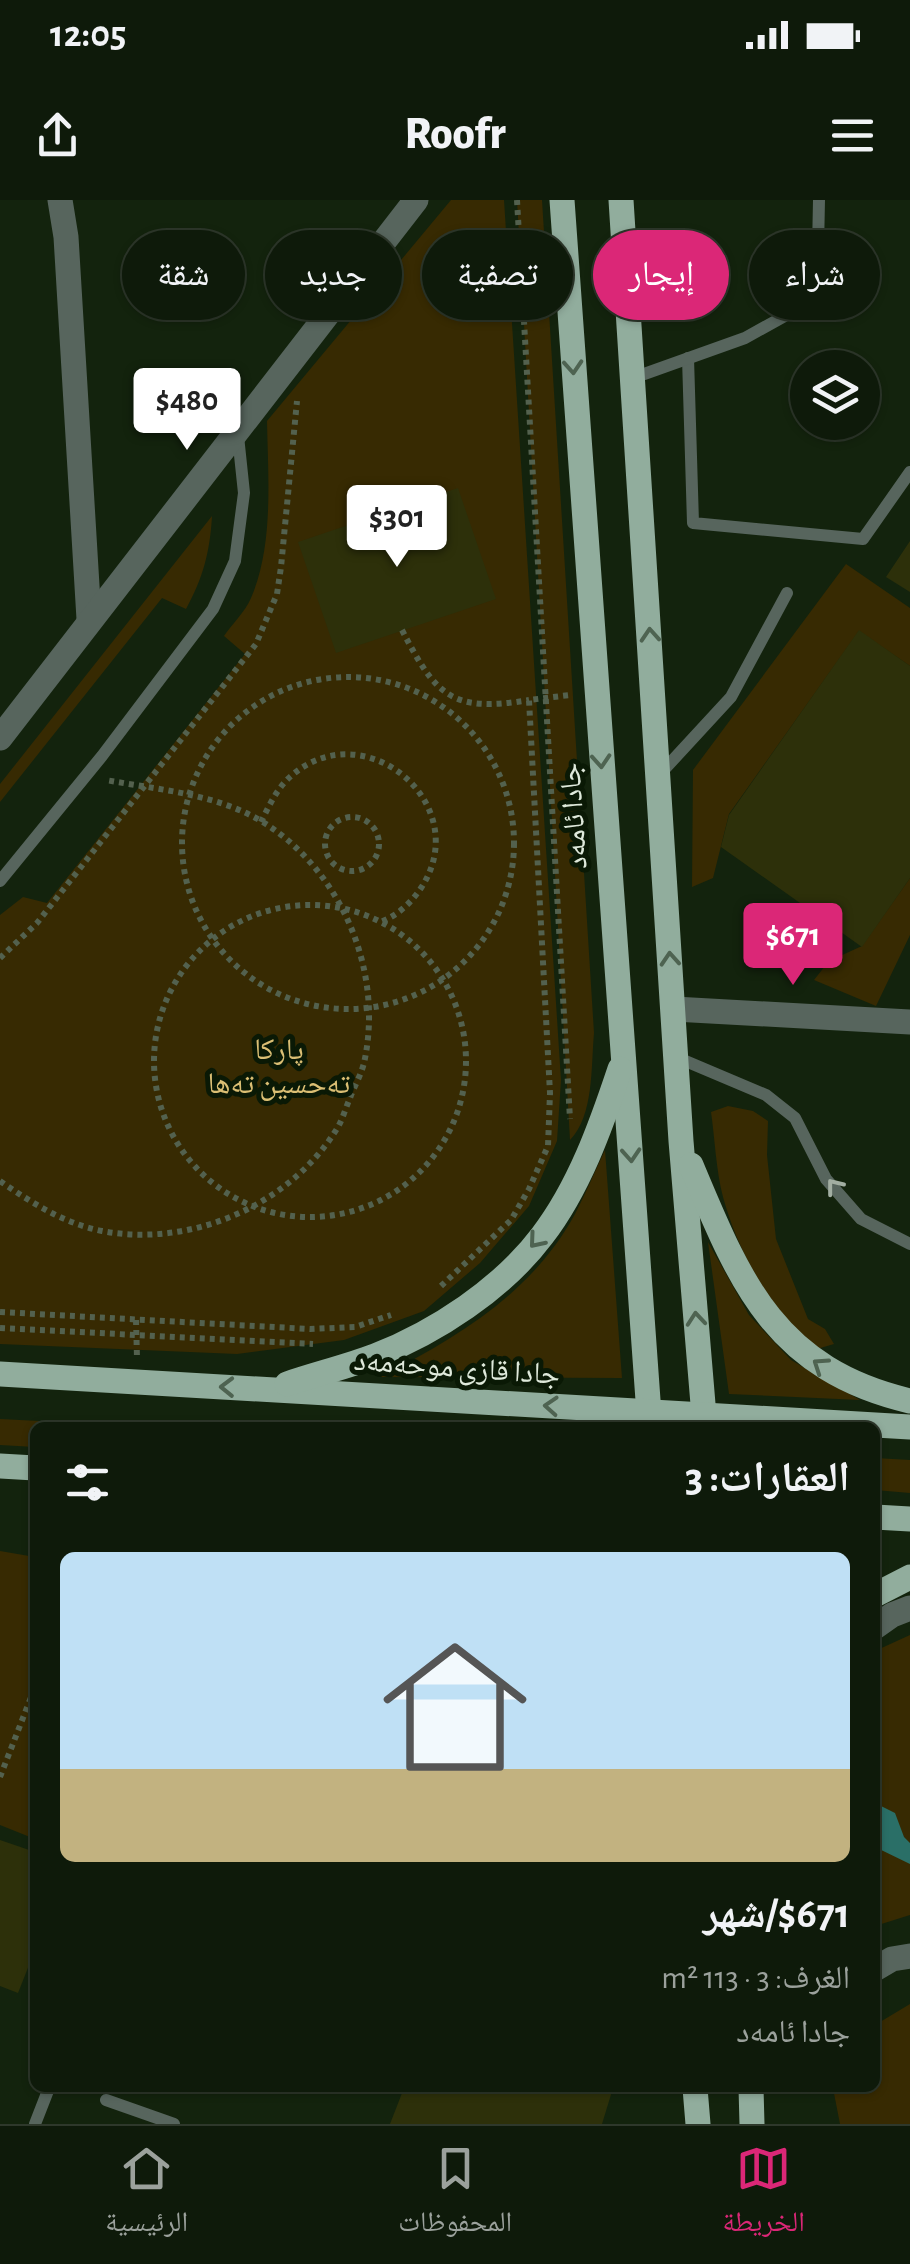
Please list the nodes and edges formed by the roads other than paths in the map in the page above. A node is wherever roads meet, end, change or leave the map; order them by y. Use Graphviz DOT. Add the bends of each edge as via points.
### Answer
graph roads {
  1 [pos="60,200"];
  2 [pos="416,200"];
  3 [pos="562,200"];
  4 [pos="621,200"];
  5 [pos="819,200"];
  6 [pos="688,358"];
  7 [pos="633,378"];
  8 [pos="238,433"];
  9 [pos="910,472"];
  10 [pos="787,593"];
  11 [pos="90,619"];
  12 [pos="0,738"];
  13 [pos="659,776"];
  14 [pos="0,880"];
  15 [pos="674,1009"];
  16 [pos="910,1022"];
  17 [pos="676,1057"];
  18 [pos="624,1060"];
  19 [pos="681,1141"];
  20 [pos="910,1244"];
  21 [pos="0,1374"];
  22 [pos="273,1388"];
  23 [pos="910,1401"];
  24 [pos="650,1419"];
  25 [pos="704,1422"];
  26 [pos="880,1427"];
  27 [pos="910,1428"];
  28 [pos="0,1466"];
  29 [pos="30,1468"];
  30 [pos="880,1517"];
  31 [pos="910,1519"];
  32 [pos="910,1577"];
  33 [pos="880,1592"];
  34 [pos="910,1608"];
  35 [pos="880,1623"];
  36 [pos="910,1956"];
  37 [pos="880,1966"];
  38 [pos="47,2092"];
  39 [pos="695,2092"];
  40 [pos="750,2092"];
  41 [pos="106,2100"];
  42 [pos="35,2124"];
  43 [pos="174,2124"];
  44 [pos="698,2124"];
  45 [pos="752,2124"];
  1 -- 11 [label="street"];
  2 -- 8 [label="street"];
  3 -- 18 [label="main road, جادا ئامەد, one-way"];
  4 -- 7 [label="main road"];
  5 -- 6 [label="lane" via="816,298 745,338"];
  6 -- 7 [label="lane"];
  6 -- 9 [label="lane" via="693,523 864,539"];
  13 -- 7 [label="main road, one-way"];
  8 -- 11 [label="street"];
  8 -- 14 [label="lane" via="244,493 235,561 214,609"];
  10 -- 13 [label="lane" via="730,697"];
  11 -- 12 [label="street"];
  15 -- 13 [label="main road, one-way"];
  15 -- 16 [label="street"];
  15 -- 17 [label="main road"];
  17 -- 19 [label="main road"];
  20 -- 17 [label="lane, one-way" via="861,1219 826,1179 795,1118 766,1095"];
  18 -- 22 [label="main road, one-way" via="574,1184 542,1237 495,1286 376,1356"];
  18 -- 24 [label="main road, جادا ئامەد, one-way"];
  23 -- 19 [label="main road, one-way" via="834,1375 771,1320 742,1279"];
  25 -- 19 [label="main road, one-way"];
  22 -- 21 [label="main road, جادا قازی موحەمەد, one-way"];
  24 -- 22 [label="main road, جادا قازی موحەمەد, one-way"];
  24 -- 25 [label="main road, جادا قازی موحەمەد"];
  26 -- 27 [label="main road, جادا قازی موحەمەد"];
  28 -- 29 [label="main road"];
  30 -- 31 [label="main road"];
  32 -- 33 [label="main road"];
  34 -- 35 [label="street"];
  36 -- 37 [label="street"];
  38 -- 42 [label="lane"];
  39 -- 44 [label="main road"];
  40 -- 45 [label="main road"];
  41 -- 43 [label="lane"];
}
